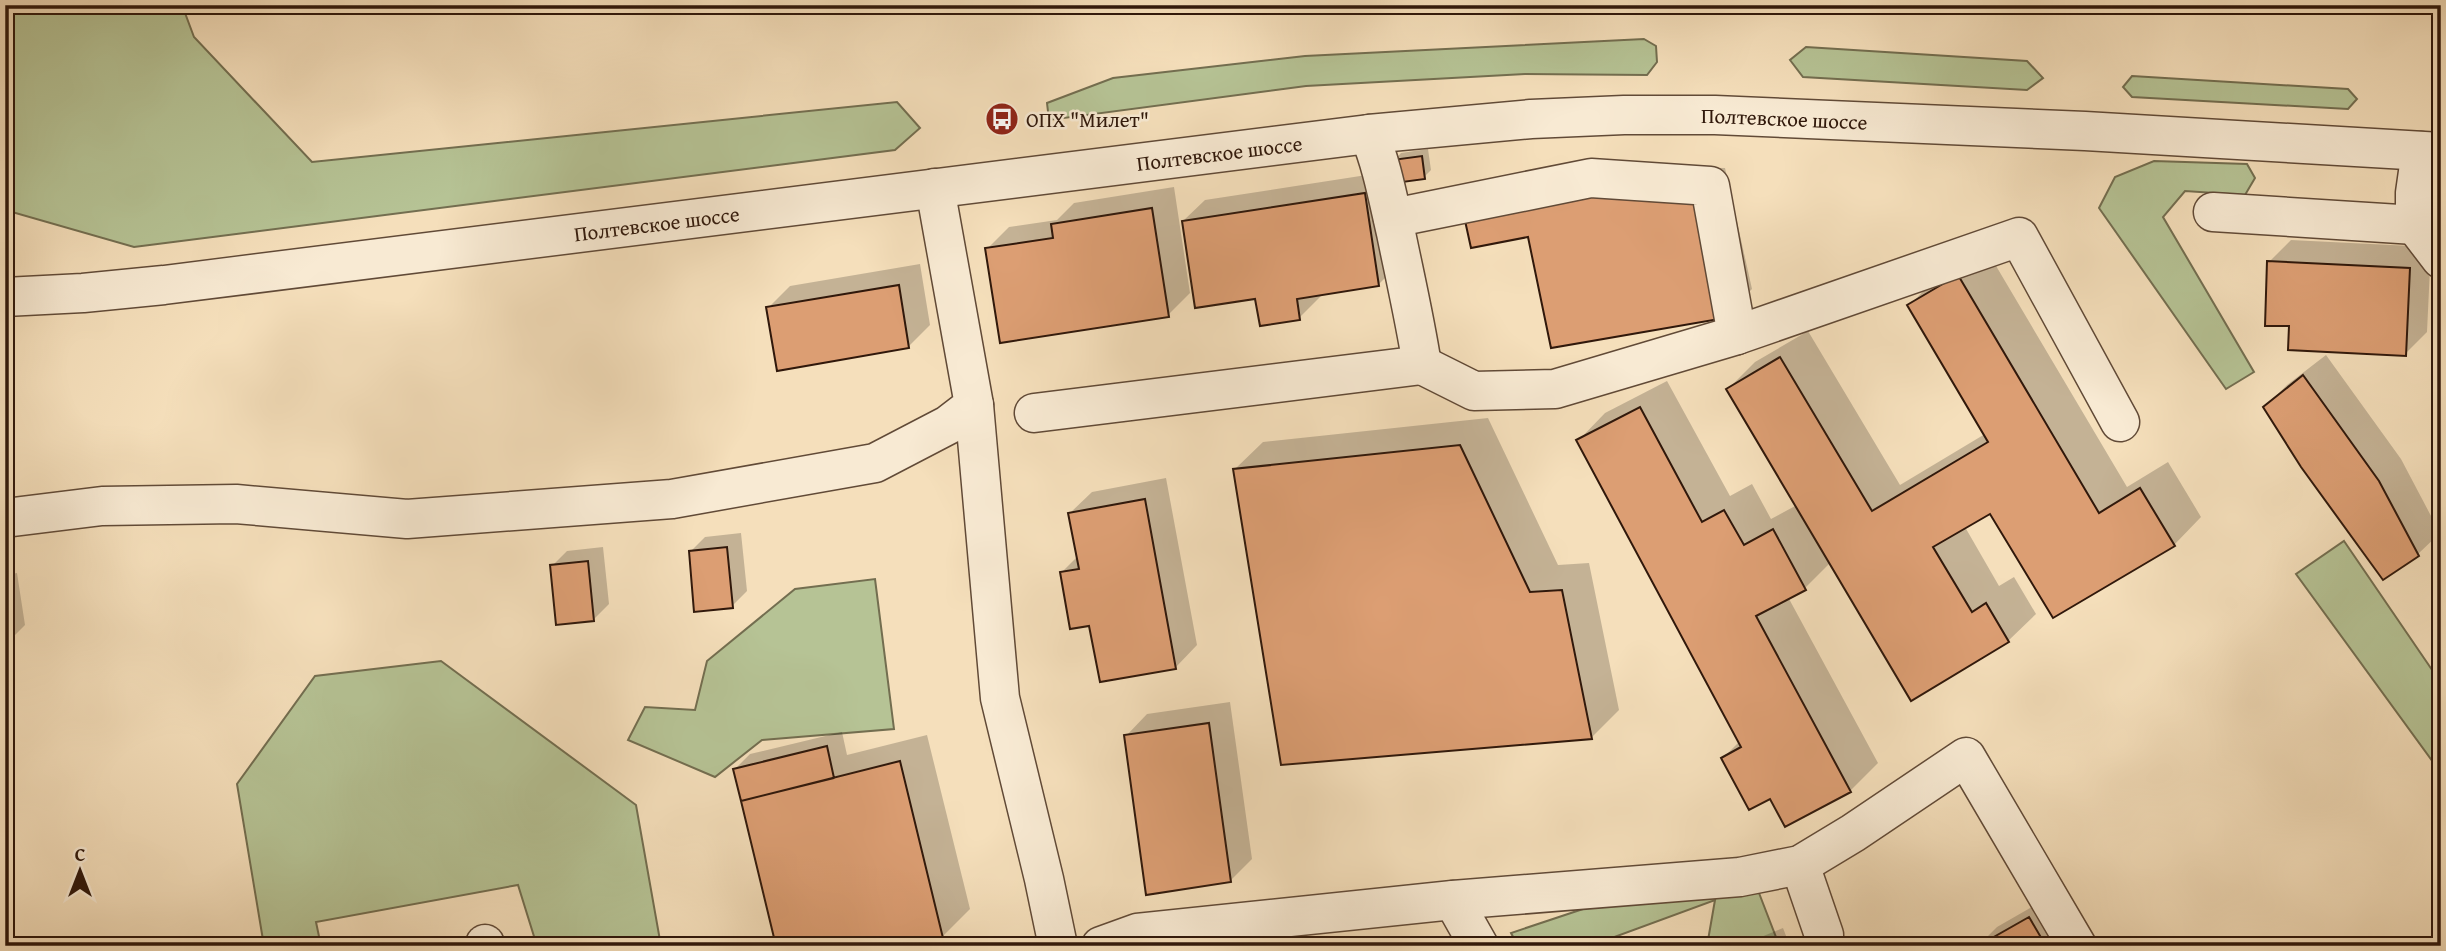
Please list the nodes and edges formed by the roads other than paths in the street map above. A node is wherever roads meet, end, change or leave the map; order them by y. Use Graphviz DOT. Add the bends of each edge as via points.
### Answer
graph roads {
  1 [pos="1369,134"];
  2 [pos="2431,152"];
  3 [pos="934,188"];
  4 [pos="2213,212"];
  5 [pos="1393,218"];
  6 [pos="2415,225"];
  7 [pos="2441,258"];
  8 [pos="5,297"];
  9 [pos="1737,335"];
  10 [pos="1422,365"];
  11 [pos="974,405"];
  12 [pos="1034,414"];
  13 [pos="2120,422"];
  14 [pos="5,518"];
  15 [pos="1800,864"];
  16 [pos="1453,900"];
  17 [pos="1139,939"];
  18 [pos="1058,946"];
  19 [pos="1101,946"];
  20 [pos="1479,946"];
  21 [pos="1824,946"];
  22 [pos="2077,946"];
  1 -- 2 [label="street, Полтевское шоссе" via="1531,119 1715,115"];
  1 -- 3 [label="street, Полтевское шоссе"];
  1 -- 5 [label="street"];
  2 -- 6 [label="street" via="2415,193"];
  3 -- 8 [label="street, Полтевское шоссе" via="164,285"];
  3 -- 11 [label="street"];
  4 -- 6 [label="street"];
  5 -- 9 [label="street" via="1591,178 1710,186"];
  5 -- 10 [label="street"];
  6 -- 7 [label="street"];
  9 -- 10 [label="street" via="1555,389 1474,391"];
  9 -- 13 [label="street" via="2019,237"];
  10 -- 12 [label="street"];
  11 -- 14 [label="street" via="948,425 875,463 672,499 407,519 236,504 102,506"];
  11 -- 18 [label="street" via="1000,698"];
  15 -- 16 [label="street" via="1740,877"];
  15 -- 21 [label="street"];
  15 -- 22 [label="street" via="1966,757"];
  16 -- 17 [label="street"];
  16 -- 20 [label="street"];
  17 -- 19 [label="street"];
}
